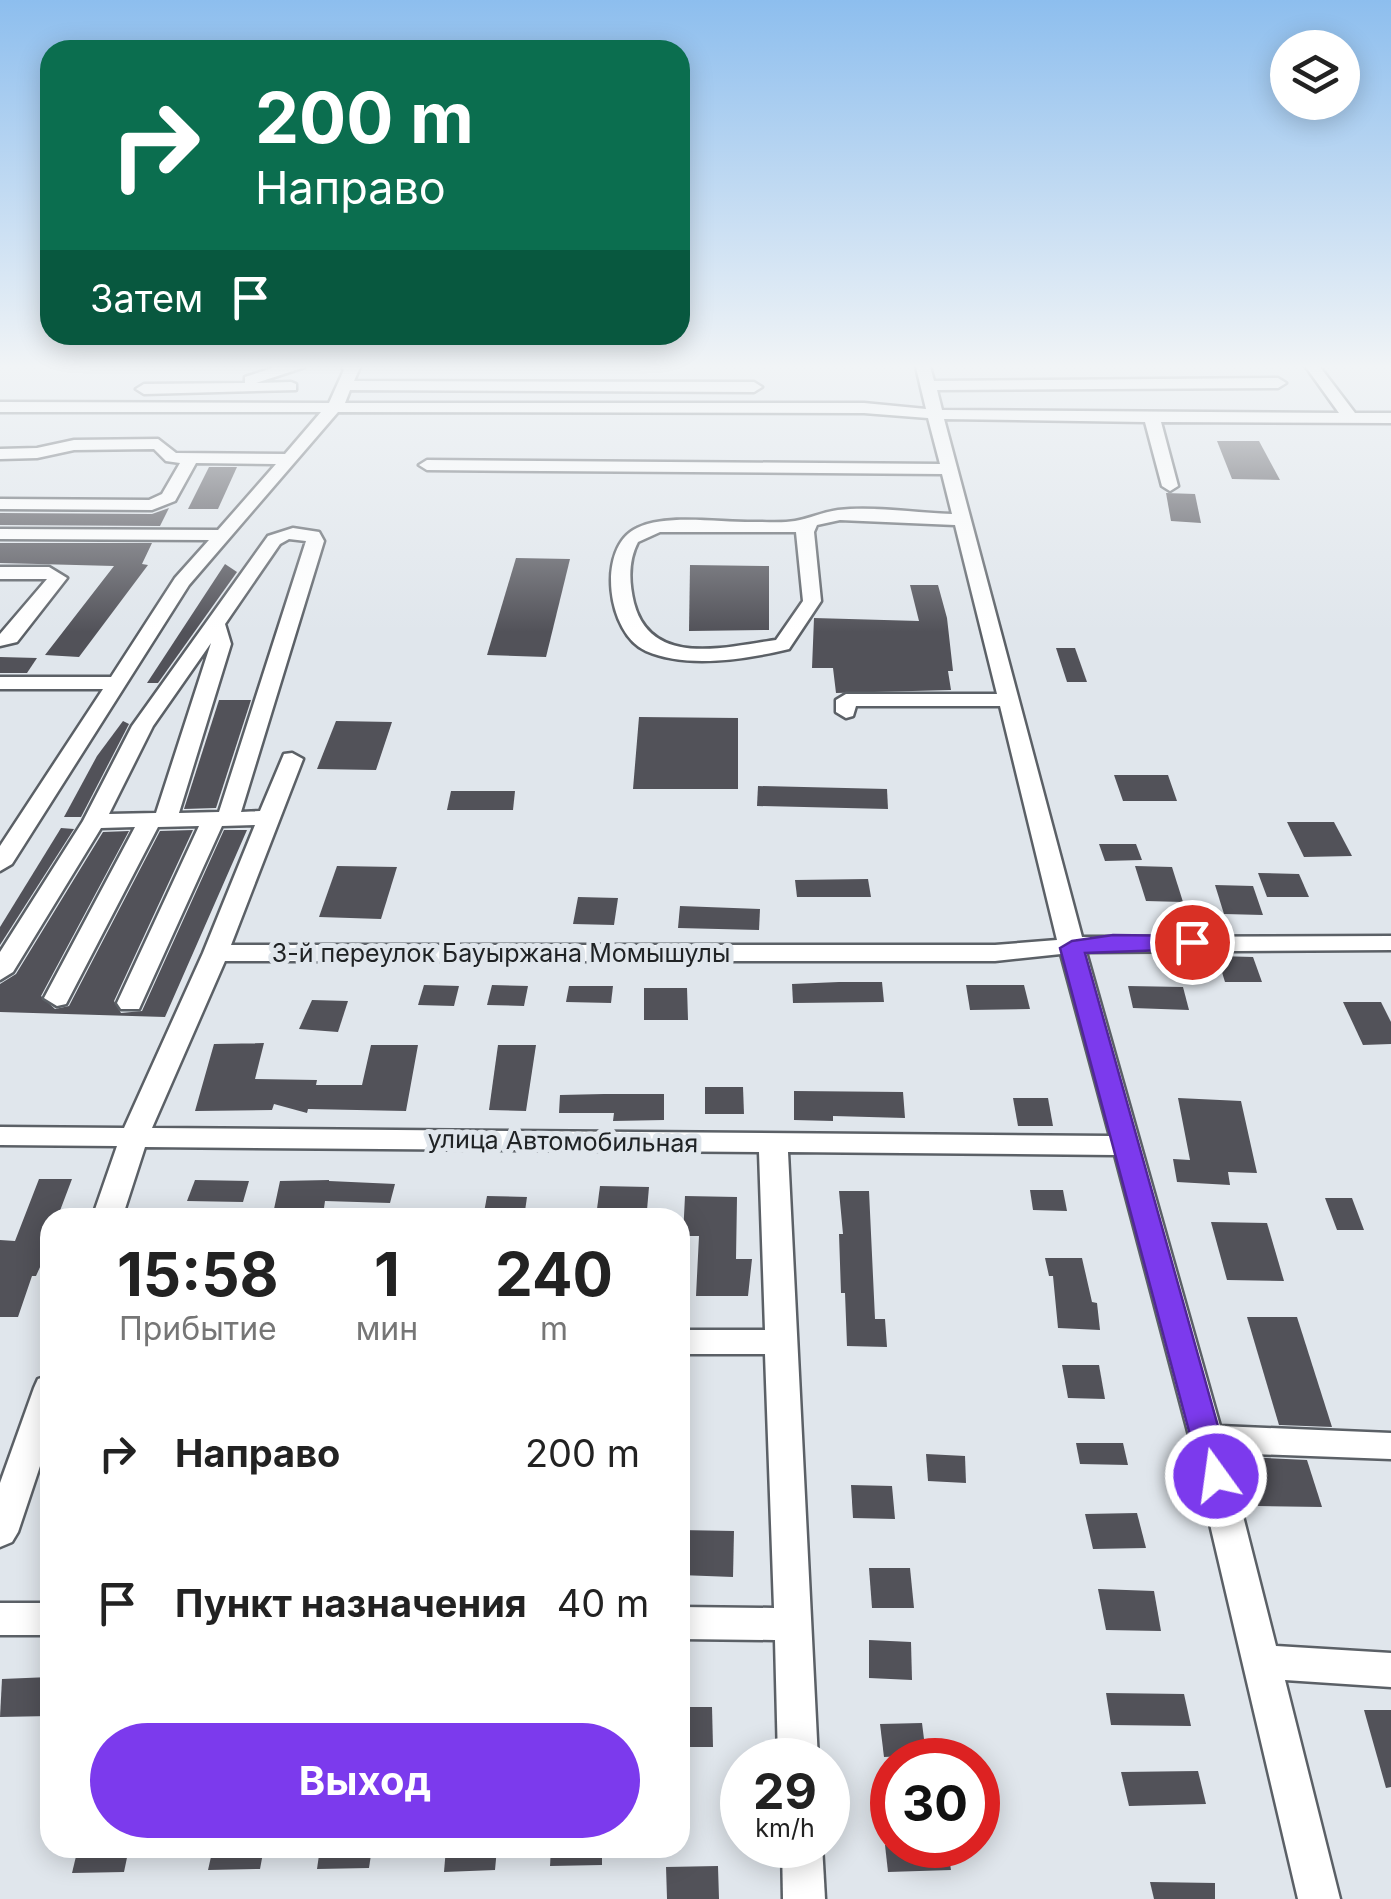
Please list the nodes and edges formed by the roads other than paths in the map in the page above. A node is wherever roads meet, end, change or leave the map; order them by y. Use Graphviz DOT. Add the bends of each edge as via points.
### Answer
graph roads {
  1 [pos="170,456"];
  2 [pos="946,456"];
  3 [pos="1159,456"];
  4 [pos="191,458"];
  5 [pos="290,458"];
  6 [pos="426,465"];
  7 [pos="950,470"];
  8 [pos="1170,486"];
  9 [pos="0,504"];
  10 [pos="962,520"];
  11 [pos="808,526"];
  12 [pos="0,534"];
  13 [pos="224,534"];
  14 [pos="0,573"];
  15 [pos="217,627"];
  16 [pos="0,640"];
  17 [pos="0,683"];
  18 [pos="117,684"];
  19 [pos="1008,700"];
  20 [pos="846,712"];
  21 [pos="292,759"];
  22 [pos="221,818"];
  23 [pos="270,818"];
  24 [pos="157,820"];
  25 [pos="94,821"];
  26 [pos="0,864"];
  27 [pos="1391,943"];
  28 [pos="1072,948"];
  29 [pos="216,953"];
  30 [pos="0,972"];
  31 [pos="57,998"];
  32 [pos="130,1003"];
  33 [pos="0,1136"];
  34 [pos="134,1136"];
  35 [pos="773,1143"];
  36 [pos="1126,1146"];
  37 [pos="110,1208"];
  38 [pos="690,1342"];
  39 [pos="781,1342"];
  40 [pos="40,1417"];
  41 [pos="1207,1439"];
  42 [pos="1391,1446"];
  43 [pos="0,1532"];
  44 [pos="0,1619"];
  45 [pos="40,1619"];
  46 [pos="690,1623"];
  47 [pos="793,1624"];
  48 [pos="1262,1662"];
  49 [pos="1391,1670"];
  50 [pos="797,1738"];
  51 [pos="803,1868"];
  52 [pos="804,1899"];
  53 [pos="1319,1899"];
  1 -- 4 [label="street"];
  2 -- 7 [label="street"];
  3 -- 8 [label="street"];
  4 -- 5 [label="street"];
  4 -- 9 [label="street" via="169,497 152,505"];
  5 -- 13 [label="street"];
  6 -- 7 [label="street"];
  7 -- 10 [label="street"];
  10 -- 11 [label="street" via="840,516"];
  10 -- 19 [label="street"];
  11 -- 11 [label="street" via="670,528 634,536 618,566 635,635 648,646 675,651 782,644 812,600"];
  12 -- 13 [label="street"];
  13 -- 18 [label="street" via="182,582"];
  14 -- 16 [label="street" via="58,578 10,638"];
  15 -- 22 [label="street" via="274,540 291,533 313,536"];
  15 -- 24 [label="street" via="222,644"];
  15 -- 25 [label="street" via="144,726"];
  17 -- 18 [label="street"];
  18 -- 26 [label="street"];
  19 -- 20 [label="street" via="846,700"];
  19 -- 28 [label="street"];
  21 -- 23 [label="street"];
  22 -- 23 [label="street"];
  22 -- 24 [label="street"];
  22 -- 32 [label="street"];
  23 -- 29 [label="street"];
  24 -- 25 [label="street"];
  24 -- 31 [label="street"];
  25 -- 30 [label="street"];
  27 -- 28 [label="street, 3-й переулок Бауыржана Момышулы" via="1113,942"];
  28 -- 29 [label="street, 3-й переулок Бауыржана Момышулы"];
  28 -- 36 [label="street"];
  29 -- 34 [label="street"];
  33 -- 34 [label="street, улица Автомобильная"];
  34 -- 35 [label="street, улица Автомобильная"];
  34 -- 37 [label="street"];
  35 -- 36 [label="street, улица Автомобильная"];
  35 -- 39 [label="street"];
  36 -- 41 [label="street"];
  38 -- 39 [label="street"];
  39 -- 47 [label="street"];
  40 -- 43 [label="street"];
  41 -- 42 [label="street"];
  41 -- 48 [label="street"];
  44 -- 45 [label="street"];
  46 -- 47 [label="street"];
  47 -- 50 [label="street"];
  48 -- 49 [label="street"];
  48 -- 53 [label="street"];
  51 -- 52 [label="street"];
}
